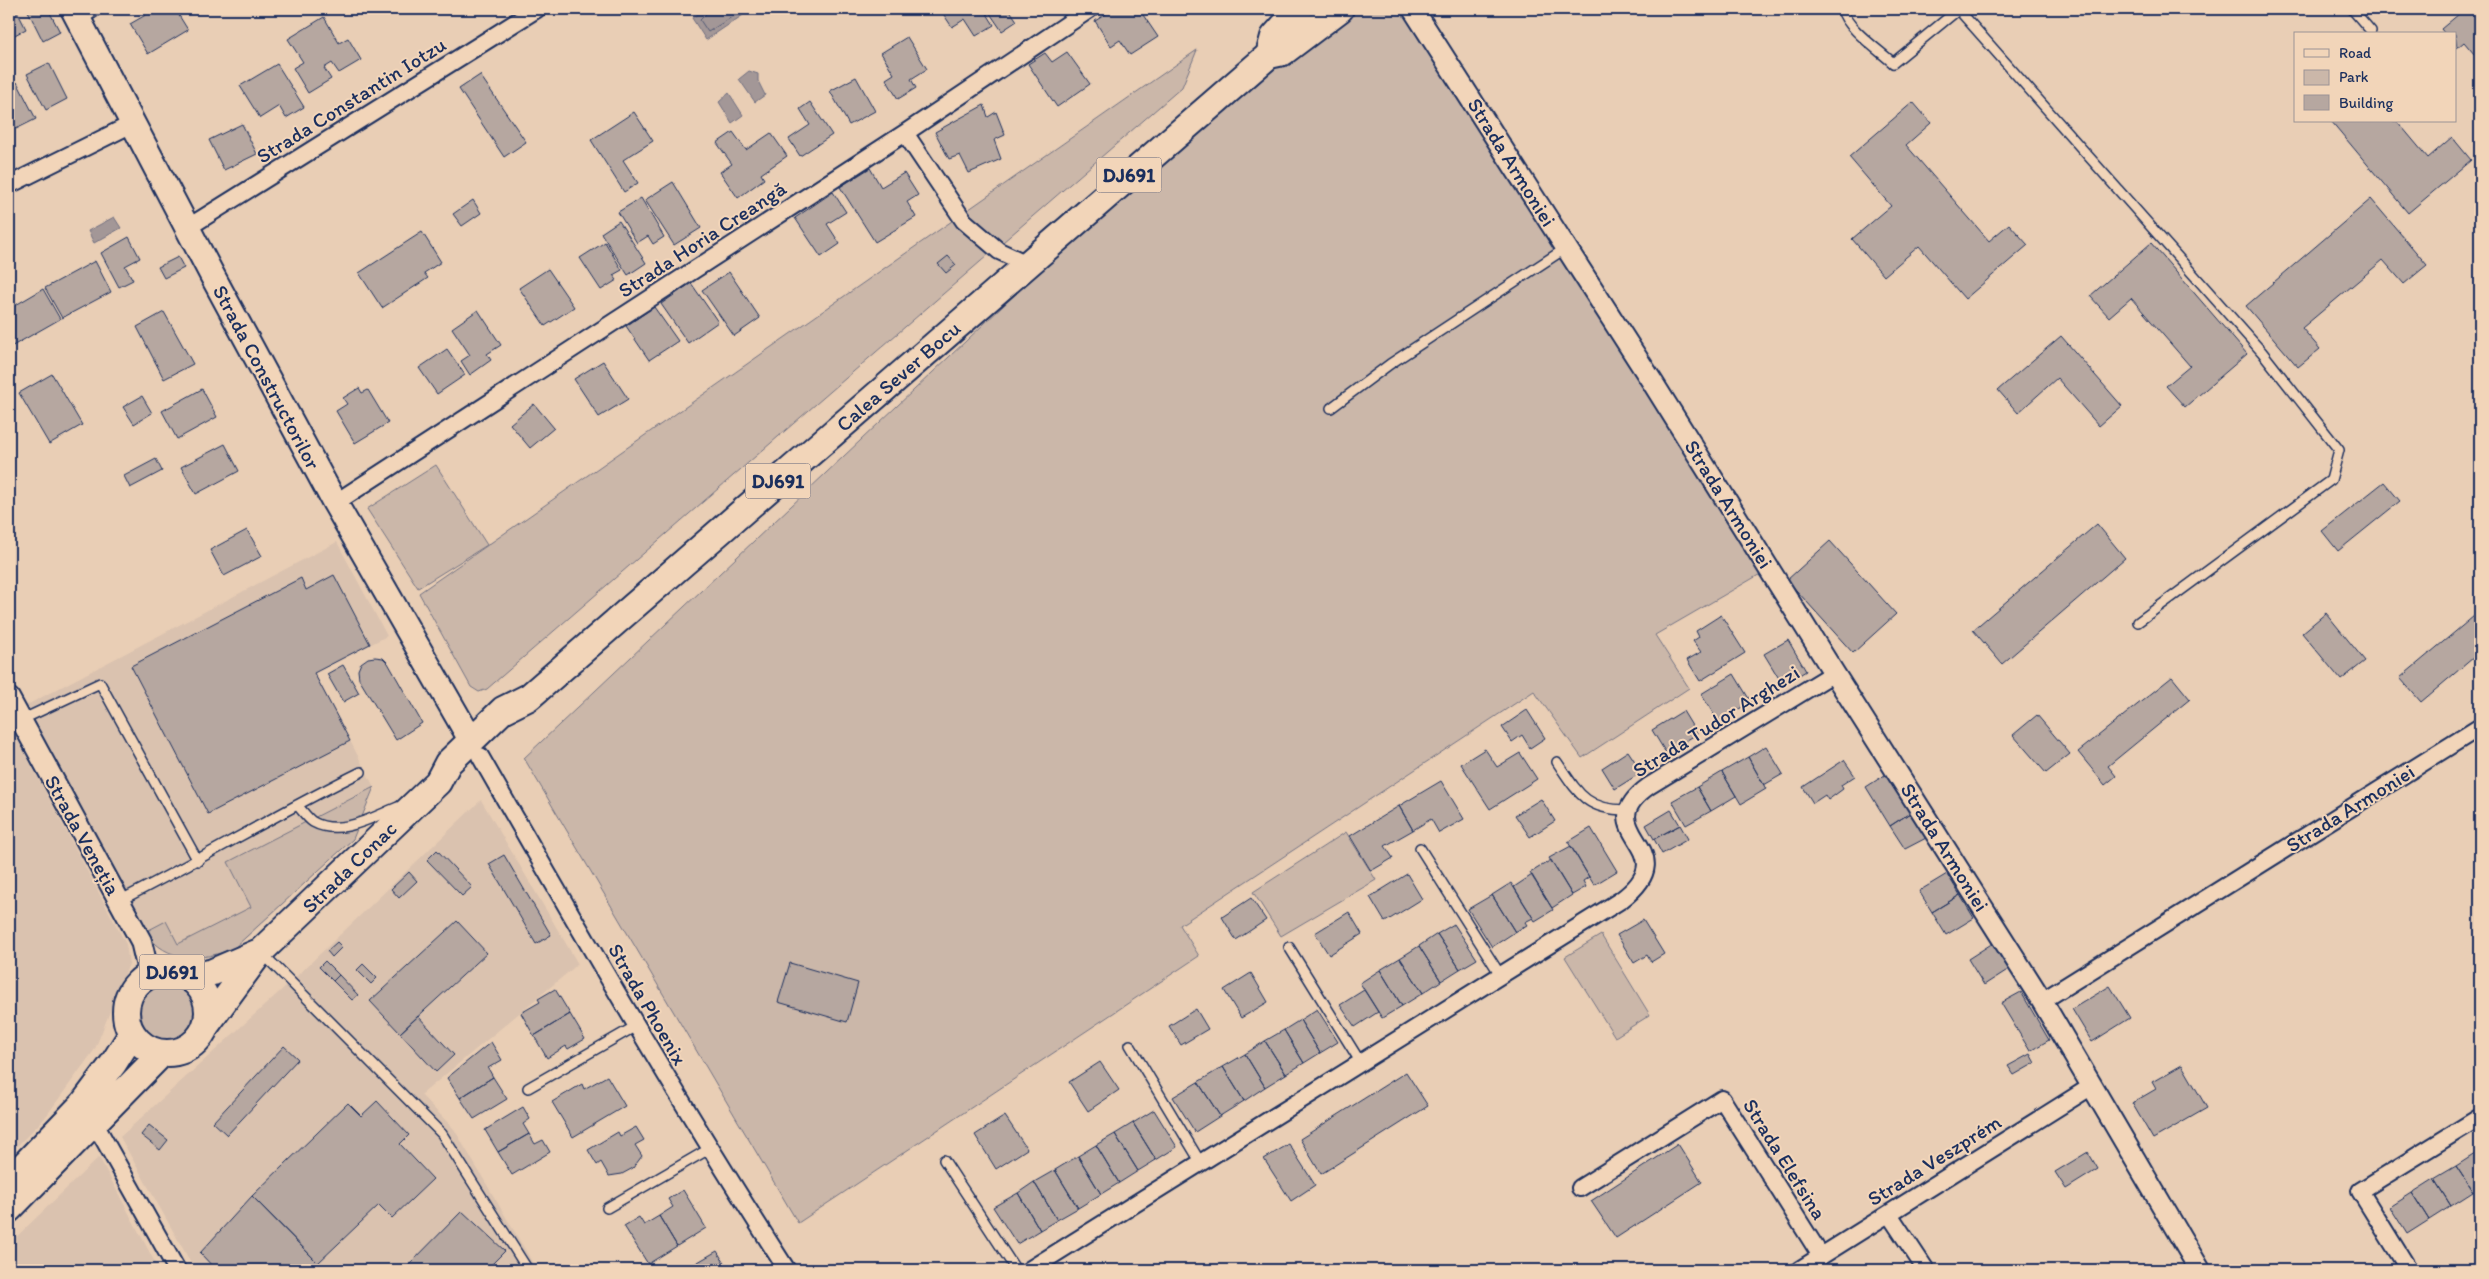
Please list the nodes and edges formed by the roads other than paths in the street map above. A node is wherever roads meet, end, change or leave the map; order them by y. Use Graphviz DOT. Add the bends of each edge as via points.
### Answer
graph roads {
  1 [pos="537,9"];
  2 [pos="1090,9"];
  3 [pos="1299,9"];
  4 [pos="1340,9"];
  5 [pos="1413,9"];
  6 [pos="1842,9"];
  7 [pos="1958,9"];
  8 [pos="2352,9"];
  9 [pos="81,12"];
  10 [pos="2371,31"];
  11 [pos="1268,55"];
  12 [pos="134,123"];
  13 [pos="905,132"];
  14 [pos="9,185"];
  15 [pos="187,228"];
  16 [pos="1566,248"];
  17 [pos="1027,264"];
  18 [pos="1331,408"];
  19 [pos="335,503"];
  20 [pos="2138,622"];
  21 [pos="1834,673"];
  22 [pos="9,698"];
  23 [pos="21,720"];
  24 [pos="2480,727"];
  25 [pos="475,748"];
  26 [pos="1557,762"];
  27 [pos="361,772"];
  28 [pos="430,790"];
  29 [pos="297,805"];
  30 [pos="1626,810"];
  31 [pos="1420,848"];
  32 [pos="198,861"];
  33 [pos="119,901"];
  34 [pos="1288,947"];
  35 [pos="260,952"];
  36 [pos="148,975"];
  37 [pos="1501,976"];
  38 [pos="189,978"];
  39 [pos="2042,1001"];
  40 [pos="207,1024"];
  41 [pos="636,1026"];
  42 [pos="132,1034"];
  43 [pos="1130,1045"];
  44 [pos="162,1053"];
  45 [pos="1361,1063"];
  46 [pos="2092,1086"];
  47 [pos="528,1088"];
  48 [pos="2480,1117"];
  49 [pos="94,1122"];
  50 [pos="709,1149"];
  51 [pos="944,1160"];
  52 [pos="1201,1163"];
  53 [pos="9,1181"];
  54 [pos="1580,1188"];
  55 [pos="607,1208"];
  56 [pos="17,1211"];
  57 [pos="1889,1214"];
  58 [pos="1821,1256"];
  59 [pos="177,1270"];
  60 [pos="528,1270"];
  61 [pos="786,1270"];
  62 [pos="1016,1270"];
  63 [pos="1030,1270"];
  64 [pos="1799,1270"];
  65 [pos="1926,1270"];
  66 [pos="2200,1270"];
  67 [pos="2409,1270"];
  1 -- 15 [label="street, Strada Constantin Iotzu"];
  2 -- 13 [label="street, Strada Horia Creangă"];
  3 -- 11 [label="main road, Calea Sever Bocu / DJ691" via="1274,37"];
  4 -- 11 [label="main road, Calea Sever Bocu / DJ691" via="1284,52"];
  5 -- 16 [label="street, Strada Armoniei"];
  6 -- 7 [label="lane" via="1863,37 1893,63"];
  7 -- 20 [label="lane" via="2262,352 2339,450 2331,480"];
  8 -- 10 [label="lane"];
  9 -- 12 [label="main road, Strada Constructorilor"];
  11 -- 17 [label="main road, Calea Sever Bocu / DJ691"];
  12 -- 14 [label="street"];
  12 -- 15 [label="main road, Strada Constructorilor"];
  13 -- 17 [label="street" via="964,221 999,251"];
  13 -- 19 [label="street, Strada Horia Creangă"];
  15 -- 19 [label="main road, Strada Constructorilor"];
  16 -- 18 [label="lane" via="1390,364"];
  16 -- 21 [label="street, Strada Armoniei"];
  17 -- 25 [label="main road, Calea Sever Bocu / DJ691" via="529,697 512,723"];
  19 -- 25 [label="main road, Strada Constructorilor"];
  21 -- 30 [label="street, Strada Tudor Arghezi" via="1649,786"];
  21 -- 39 [label="street, Strada Armoniei"];
  22 -- 23 [label="street, Strada Veneția"];
  23 -- 32 [label="lane" via="100,683"];
  23 -- 33 [label="street, Strada Veneția"];
  24 -- 39 [label="street, Strada Armoniei"];
  25 -- 28 [label="main road, Strada Conac / DJ691" via="461,773"];
  25 -- 41 [label="street, Strada Phoenix"];
  26 -- 30 [label="lane, Strada Tudor Arghezi" via="1584,799 1598,806"];
  27 -- 29 [label="lane"];
  28 -- 29 [label="lane" via="352,825 333,828 313,822"];
  28 -- 35 [label="main road, Strada Conac / DJ691"];
  29 -- 32 [label="lane"];
  30 -- 37 [label="street, Strada Tudor Arghezi" via="1626,820 1647,861 1645,872 1633,890"];
  31 -- 37 [label="lane"];
  32 -- 33 [label="lane"];
  33 -- 36 [label="street, Strada Veneția" via="141,941"];
  34 -- 45 [label="lane"];
  35 -- 38 [label="main road, Strada Conac / DJ691" via="232,965"];
  35 -- 40 [label="main road, Strada Conac / DJ691"];
  35 -- 60 [label="lane" via="442,1134"];
  36 -- 38 [label="main road, DJ691" via="169,971"];
  36 -- 42 [label="main road, DJ691" via="133,988 127,1002 126,1021"];
  37 -- 45 [label="street, Strada Tudor Arghezi"];
  38 -- 40 [label="main road, DJ691" via="206,998"];
  39 -- 46 [label="street, Strada Armoniei"];
  40 -- 44 [label="main road, DJ691" via="190,1047"];
  41 -- 47 [label="lane"];
  41 -- 50 [label="street, Strada Phoenix"];
  42 -- 44 [label="main road" via="140,1044"];
  42 -- 53 [label="main road" via="83,1104"];
  43 -- 52 [label="lane"];
  44 -- 49 [label="main road"];
  45 -- 52 [label="street, Strada Tudor Arghezi"];
  46 -- 57 [label="street, Strada Veszprém"];
  46 -- 66 [label="street, Strada Armoniei"];
  48 -- 67 [label="street" via="2360,1191"];
  49 -- 56 [label="main road"];
  49 -- 59 [label="street"];
  50 -- 55 [label="lane"];
  50 -- 61 [label="street, Strada Phoenix"];
  51 -- 62 [label="lane"];
  52 -- 63 [label="street, Strada Tudor Arghezi"];
  54 -- 58 [label="street, Strada Elefsina" via="1722,1099"];
  57 -- 58 [label="street, Strada Veszprém"];
  57 -- 65 [label="street"];
  58 -- 64 [label="street, Strada Veszprém"];
}
